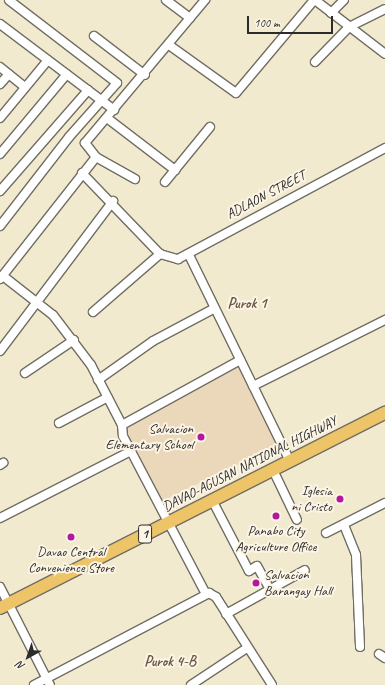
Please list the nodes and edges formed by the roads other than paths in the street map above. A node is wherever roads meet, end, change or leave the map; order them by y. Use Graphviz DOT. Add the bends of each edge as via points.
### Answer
graph roads {
  1 [pos="8,0"];
  2 [pos="166,0"];
  3 [pos="205,0"];
  4 [pos="344,0"];
  5 [pos="318,1"];
  6 [pos="385,9"];
  7 [pos="331,13"];
  8 [pos="190,18"];
  9 [pos="0,24"];
  10 [pos="349,27"];
  11 [pos="94,36"];
  12 [pos="169,45"];
  13 [pos="384,51"];
  14 [pos="48,60"];
  15 [pos="315,62"];
  16 [pos="0,67"];
  17 [pos="9,74"];
  18 [pos="67,74"];
  19 [pos="145,75"];
  20 [pos="0,84"];
  21 [pos="25,87"];
  22 [pos="88,90"];
  23 [pos="103,101"];
  24 [pos="114,110"];
  25 [pos="0,118"];
  26 [pos="107,118"];
  27 [pos="210,127"];
  28 [pos="385,148"];
  29 [pos="0,154"];
  30 [pos="96,157"];
  31 [pos="175,170"];
  32 [pos="82,173"];
  33 [pos="135,179"];
  34 [pos="165,182"];
  35 [pos="0,191"];
  36 [pos="113,201"];
  37 [pos="0,226"];
  38 [pos="160,254"];
  39 [pos="189,255"];
  40 [pos="1,278"];
  41 [pos="38,302"];
  42 [pos="215,308"];
  43 [pos="93,312"];
  44 [pos="385,320"];
  45 [pos="74,340"];
  46 [pos="0,351"];
  47 [pos="240,360"];
  48 [pos="25,373"];
  49 [pos="98,380"];
  50 [pos="253,386"];
  51 [pos="108,397"];
  52 [pos="385,404"];
  53 [pos="385,413"];
  54 [pos="59,423"];
  55 [pos="122,425"];
  56 [pos="344,429"];
  57 [pos="131,451"];
  58 [pos="288,457"];
  59 [pos="273,470"];
  60 [pos="229,487"];
  61 [pos="212,500"];
  62 [pos="385,503"];
  63 [pos="0,518"];
  64 [pos="167,519"];
  65 [pos="298,520"];
  66 [pos="344,525"];
  67 [pos="326,533"];
  68 [pos="305,570"];
  69 [pos="270,588"];
  70 [pos="206,594"];
  71 [pos="3,599"];
  72 [pos="226,614"];
  73 [pos="360,647"];
  74 [pos="248,648"];
  75 [pos="49,682"];
  76 [pos="34,685"];
  77 [pos="191,685"];
  78 [pos="272,685"];
  1 -- 23 [label="street" via="116,81 116,86"];
  2 -- 8 [label="street"];
  3 -- 8 [label="street"];
  4 -- 7 [label="street"];
  5 -- 7 [label="street"];
  5 -- 12 [label="street" via="236,93"];
  6 -- 10 [label="street"];
  7 -- 10 [label="street"];
  8 -- 12 [label="street"];
  9 -- 14 [label="street"];
  10 -- 13 [label="street"];
  10 -- 15 [label="street"];
  11 -- 19 [label="street"];
  12 -- 19 [label="street"];
  14 -- 18 [label="street"];
  14 -- 21 [label="street"];
  16 -- 17 [label="street"];
  17 -- 20 [label="street"];
  17 -- 21 [label="street"];
  18 -- 22 [label="street"];
  18 -- 29 [label="street"];
  19 -- 24 [label="street"];
  21 -- 25 [label="street"];
  22 -- 23 [label="street"];
  22 -- 35 [label="street"];
  23 -- 24 [label="street"];
  23 -- 37 [label="street" via="69,137"];
  24 -- 26 [label="street"];
  26 -- 30 [label="street" via="85,143"];
  26 -- 31 [label="street"];
  27 -- 31 [label="street"];
  28 -- 39 [label="street, ADLAON STREET" via="255,215"];
  30 -- 32 [label="street"];
  30 -- 33 [label="street"];
  31 -- 34 [label="street"];
  32 -- 36 [label="street"];
  32 -- 40 [label="street"];
  36 -- 38 [label="street"];
  36 -- 41 [label="street"];
  38 -- 39 [label="street, ADLAON STREET" via="172,259"];
  38 -- 43 [label="street"];
  39 -- 42 [label="street"];
  40 -- 41 [label="street"];
  41 -- 45 [label="street"];
  41 -- 46 [label="street"];
  42 -- 47 [label="street"];
  42 -- 49 [label="street" via="140,349"];
  44 -- 50 [label="street"];
  45 -- 48 [label="street"];
  45 -- 49 [label="street"];
  47 -- 50 [label="street"];
  47 -- 55 [label="street"];
  49 -- 51 [label="street"];
  50 -- 58 [label="street"];
  51 -- 54 [label="street"];
  51 -- 55 [label="street"];
  52 -- 56 [label="highway, DAVAO-AGUSAN NATIONAL HIGHWAY / 1"];
  53 -- 56 [label="highway, DAVAO-AGUSAN NATIONAL HIGHWAY / 1"];
  55 -- 57 [label="street"];
  56 -- 58 [label="highway, DAVAO-AGUSAN NATIONAL HIGHWAY / 1"];
  57 -- 63 [label="street"];
  57 -- 64 [label="street"];
  58 -- 59 [label="highway, DAVAO-AGUSAN NATIONAL HIGHWAY / 1"];
  58 -- 60 [label="highway, DAVAO-AGUSAN NATIONAL HIGHWAY / 1"];
  59 -- 60 [label="highway, DAVAO-AGUSAN NATIONAL HIGHWAY / 1"];
  59 -- 65 [label="street"];
  60 -- 61 [label="highway, DAVAO-AGUSAN NATIONAL HIGHWAY / 1"];
  60 -- 64 [label="highway, DAVAO-AGUSAN NATIONAL HIGHWAY / 1"];
  61 -- 64 [label="highway, DAVAO-AGUSAN NATIONAL HIGHWAY / 1"];
  61 -- 69 [label="street" via="249,571 257,566"];
  62 -- 66 [label="street"];
  64 -- 70 [label="street"];
  64 -- 71 [label="highway, DAVAO-AGUSAN NATIONAL HIGHWAY / 1"];
  66 -- 67 [label="street"];
  66 -- 73 [label="street" via="356,556"];
  68 -- 69 [label="street"];
  69 -- 72 [label="street"];
  70 -- 72 [label="street" via="214,595"];
  70 -- 75 [label="street"];
  71 -- 75 [label="street"];
  72 -- 74 [label="street"];
  74 -- 77 [label="street"];
  74 -- 78 [label="street"];
  75 -- 76 [label="street"];
}
